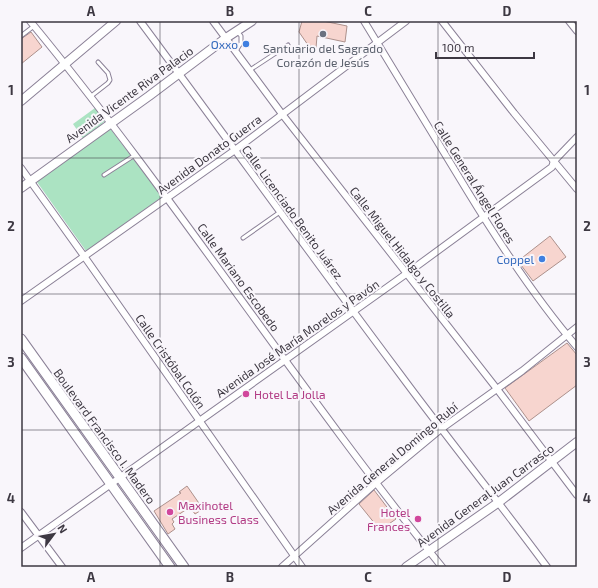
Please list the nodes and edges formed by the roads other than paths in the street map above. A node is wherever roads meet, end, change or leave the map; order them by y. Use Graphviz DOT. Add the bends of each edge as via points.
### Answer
graph roads {
  1 [pos="116,21"];
  2 [pos="140,21"];
  3 [pos="213,21"];
  4 [pos="252,21"];
  5 [pos="364,21"];
  6 [pos="406,21"];
  7 [pos="442,21"];
  8 [pos="569,21"];
  9 [pos="32,24"];
  10 [pos="241,26"];
  11 [pos="577,31"];
  12 [pos="21,36"];
  13 [pos="226,38"];
  14 [pos="378,43"];
  15 [pos="288,44"];
  16 [pos="236,51"];
  17 [pos="98,62"];
  18 [pos="65,65"];
  19 [pos="250,70"];
  20 [pos="179,73"];
  21 [pos="90,97"];
  22 [pos="21,101"];
  23 [pos="282,114"];
  24 [pos="110,124"];
  25 [pos="577,137"];
  26 [pos="234,150"];
  27 [pos="135,155"];
  28 [pos="554,161"];
  29 [pos="21,168"];
  30 [pos="104,175"];
  31 [pos="31,181"];
  32 [pos="21,188"];
  33 [pos="577,189"];
  34 [pos="167,198"];
  35 [pos="280,212"];
  36 [pos="484,218"];
  37 [pos="243,238"];
  38 [pos="84,256"];
  39 [pos="406,274"];
  40 [pos="21,301"];
  41 [pos="353,311"];
  42 [pos="577,327"];
  43 [pos="567,335"];
  44 [pos="21,339"];
  45 [pos="577,348"];
  46 [pos="21,358"];
  47 [pos="286,360"];
  48 [pos="497,389"];
  49 [pos="200,421"];
  50 [pos="441,429"];
  51 [pos="577,442"];
  52 [pos="553,462"];
  53 [pos="120,478"];
  54 [pos="376,482"];
  55 [pos="111,485"];
  56 [pos="577,495"];
  57 [pos="499,502"];
  58 [pos="21,512"];
  59 [pos="38,536"];
  60 [pos="21,548"];
  61 [pos="429,551"];
  62 [pos="294,556"];
  63 [pos="62,567"];
  64 [pos="170,567"];
  65 [pos="184,567"];
  66 [pos="282,567"];
  67 [pos="302,567"];
  68 [pos="406,567"];
  69 [pos="442,567"];
  70 [pos="547,567"];
  1 -- 18 [label="main road"];
  2 -- 20 [label="street, Calle Licenciado Benito Juárez"];
  3 -- 13 [label="street, Calle Miguel Hidalgo y Costilla"];
  4 -- 10 [label="main road, Avenida Vicente Riva Palacio"];
  5 -- 14 [label="street, Calle General Ángel Flores"];
  6 -- 14 [label="street, Avenida Donato Guerra"];
  7 -- 28 [label="street"];
  8 -- 11 [label="street"];
  9 -- 12 [label="lane"];
  9 -- 18 [label="street, Calle Mariano Escobedo"];
  10 -- 13 [label="main road, Avenida Vicente Riva Palacio"];
  10 -- 16 [label="lane" via="241,43"];
  13 -- 16 [label="street, Calle Miguel Hidalgo y Costilla"];
  13 -- 20 [label="main road, Avenida Vicente Riva Palacio"];
  14 -- 23 [label="street, Avenida Donato Guerra"];
  14 -- 36 [label="street, Calle General Ángel Flores"];
  15 -- 19 [label="lane"];
  16 -- 19 [label="street, Calle Miguel Hidalgo y Costilla"];
  17 -- 21 [label="lane" via="108,73 110,80"];
  18 -- 21 [label="street, Calle Mariano Escobedo"];
  18 -- 22 [label="main road"];
  19 -- 23 [label="street, Calle Miguel Hidalgo y Costilla"];
  20 -- 24 [label="main road, Avenida Vicente Riva Palacio"];
  20 -- 26 [label="street, Calle Licenciado Benito Juárez"];
  21 -- 24 [label="street, Calle Mariano Escobedo"];
  23 -- 26 [label="street, Avenida Donato Guerra"];
  23 -- 39 [label="street, Calle Miguel Hidalgo y Costilla"];
  24 -- 27 [label="street, Calle Mariano Escobedo"];
  24 -- 31 [label="main road, Avenida Vicente Riva Palacio"];
  25 -- 28 [label="street, Avenida José María Morelos y Pavón"];
  26 -- 34 [label="street, Avenida Donato Guerra"];
  26 -- 35 [label="street, Calle Licenciado Benito Juárez"];
  27 -- 30 [label="lane"];
  27 -- 34 [label="street, Calle Mariano Escobedo"];
  28 -- 33 [label="street"];
  28 -- 36 [label="street, Avenida José María Morelos y Pavón" via="552,167"];
  29 -- 31 [label="street, Calle Cristóbal Colón"];
  31 -- 32 [label="main road, Avenida Vicente Riva Palacio"];
  31 -- 38 [label="street, Calle Cristóbal Colón"];
  34 -- 38 [label="street, Avenida Donato Guerra"];
  34 -- 47 [label="street, Calle Mariano Escobedo"];
  35 -- 37 [label="lane"];
  35 -- 41 [label="street, Calle Licenciado Benito Juárez"];
  36 -- 39 [label="street, Avenida José María Morelos y Pavón"];
  36 -- 43 [label="street, Calle General Ángel Flores" via="512,262"];
  38 -- 40 [label="street, Avenida Donato Guerra"];
  38 -- 49 [label="street, Calle Cristóbal Colón"];
  39 -- 41 [label="street, Avenida José María Morelos y Pavón"];
  39 -- 48 [label="street, Calle Miguel Hidalgo y Costilla"];
  41 -- 47 [label="street, Avenida José María Morelos y Pavón"];
  41 -- 50 [label="street, Calle Licenciado Benito Juárez"];
  42 -- 43 [label="street, Avenida General Domingo Rubí"];
  43 -- 45 [label="street, Calle General Ángel Flores"];
  43 -- 48 [label="street, Avenida General Domingo Rubí"];
  44 -- 53 [label="main road, Boulevard Francisco I. Madero"];
  46 -- 55 [label="main road, Boulevard Francisco I. Madero"];
  47 -- 49 [label="street, Avenida José María Morelos y Pavón"];
  47 -- 54 [label="street, Calle Mariano Escobedo"];
  48 -- 50 [label="street, Avenida General Domingo Rubí"];
  48 -- 52 [label="street, Calle Miguel Hidalgo y Costilla"];
  49 -- 53 [label="street, Avenida José María Morelos y Pavón"];
  49 -- 62 [label="street, Calle Cristóbal Colón"];
  50 -- 54 [label="street, Avenida General Domingo Rubí"];
  50 -- 57 [label="street, Calle Licenciado Benito Juárez"];
  51 -- 52 [label="main road, Avenida General Juan Carrasco"];
  52 -- 56 [label="street, Calle Miguel Hidalgo y Costilla"];
  52 -- 57 [label="main road, Avenida General Juan Carrasco"];
  53 -- 55 [label="street, Avenida José María Morelos y Pavón"];
  53 -- 65 [label="main road, Boulevard Francisco I. Madero"];
  54 -- 61 [label="street, Calle Mariano Escobedo"];
  54 -- 62 [label="street, Avenida General Domingo Rubí"];
  55 -- 59 [label="street, Avenida José María Morelos y Pavón"];
  55 -- 64 [label="main road, Boulevard Francisco I. Madero"];
  57 -- 61 [label="main road, Avenida General Juan Carrasco"];
  57 -- 70 [label="street, Calle Licenciado Benito Juárez"];
  58 -- 59 [label="street"];
  59 -- 60 [label="street, Avenida José María Morelos y Pavón"];
  59 -- 63 [label="street"];
  61 -- 68 [label="main road, Avenida General Juan Carrasco"];
  61 -- 69 [label="street, Calle Mariano Escobedo"];
  62 -- 66 [label="street, Avenida General Domingo Rubí"];
  62 -- 67 [label="street, Calle Cristóbal Colón"];
}
